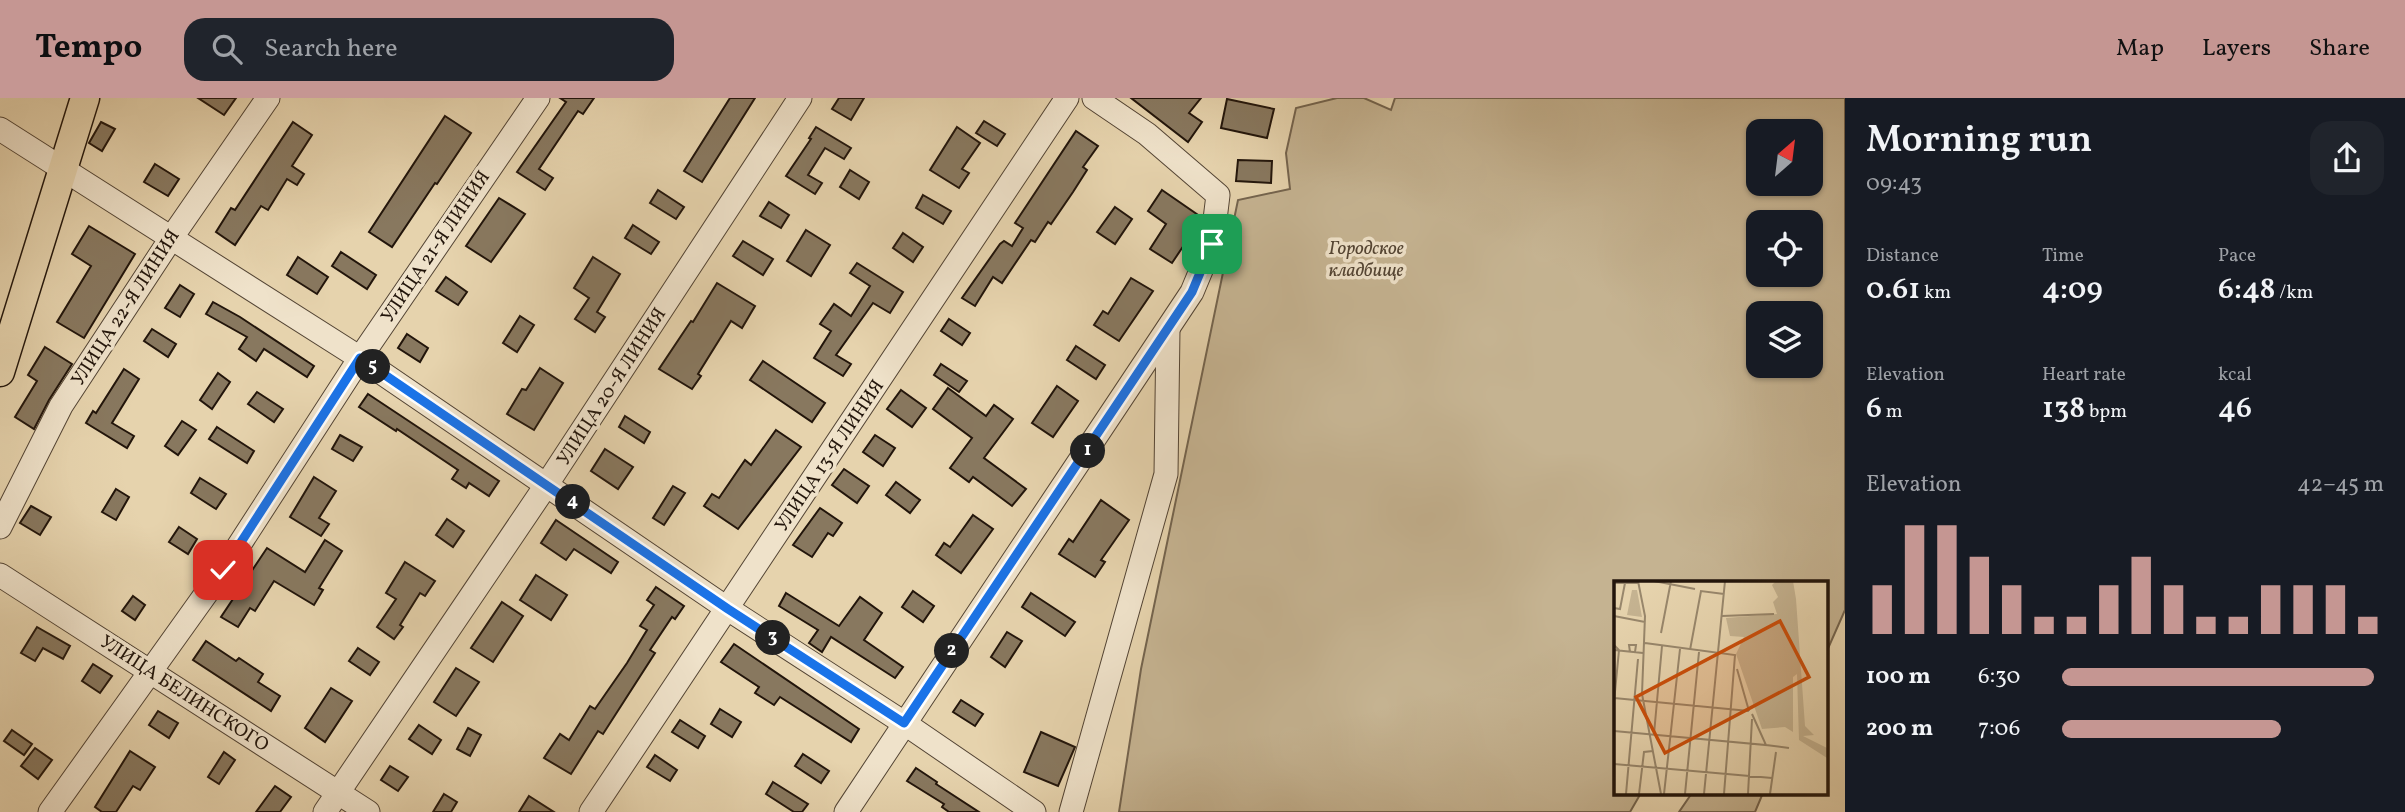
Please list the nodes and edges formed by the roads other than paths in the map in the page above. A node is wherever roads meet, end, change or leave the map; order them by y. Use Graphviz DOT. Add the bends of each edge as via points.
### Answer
graph roads {
  1 [pos="85,98"];
  2 [pos="268,98"];
  3 [pos="538,98"];
  4 [pos="800,98"];
  5 [pos="1067,98"];
  6 [pos="1094,98"];
  7 [pos="0,129"];
  8 [pos="64,169"];
  9 [pos="172,237"];
  10 [pos="1168,329"];
  11 [pos="360,358"];
  12 [pos="0,372"];
  13 [pos="547,484"];
  14 [pos="0,527"];
  15 [pos="0,575"];
  16 [pos="728,609"];
  17 [pos="149,672"];
  18 [pos="904,723"];
  19 [pos="332,802"];
  20 [pos="50,812"];
  21 [pos="368,812"];
  22 [pos="591,812"];
  23 [pos="846,812"];
  24 [pos="1034,812"];
  25 [pos="1071,812"];
  1 -- 8 [label="main road"];
  2 -- 9 [label="street, УЛИЦА 22-Я ЛИНИЯ"];
  3 -- 11 [label="street, УЛИЦА 21-Я ЛИНИЯ"];
  4 -- 13 [label="street, УЛИЦА 20-Я ЛИНИЯ"];
  5 -- 16 [label="street, УЛИЦА 13-Я ЛИНИЯ"];
  6 -- 10 [label="street" via="1147,134 1217,195 1212,244 1192,292"];
  7 -- 8 [label="street"];
  8 -- 9 [label="street"];
  8 -- 12 [label="main road"];
  9 -- 11 [label="street"];
  9 -- 14 [label="street, УЛИЦА 22-Я ЛИНИЯ" via="61,406"];
  10 -- 18 [label="street"];
  10 -- 25 [label="street" via="1166,474"];
  11 -- 13 [label="street"];
  11 -- 17 [label="street, УЛИЦА 21-Я ЛИНИЯ" via="223,570"];
  13 -- 16 [label="street"];
  13 -- 19 [label="street, УЛИЦА 20-Я ЛИНИЯ"];
  15 -- 17 [label="street, УЛИЦА БЕЛИНСКОГО"];
  16 -- 18 [label="street"];
  16 -- 22 [label="street, УЛИЦА 13-Я ЛИНИЯ"];
  17 -- 19 [label="street, УЛИЦА БЕЛИНСКОГО"];
  17 -- 20 [label="street, УЛИЦА 21-Я ЛИНИЯ"];
  18 -- 23 [label="street"];
  18 -- 24 [label="street"];
  19 -- 21 [label="street, УЛИЦА БЕЛИНСКОГО"];
}
